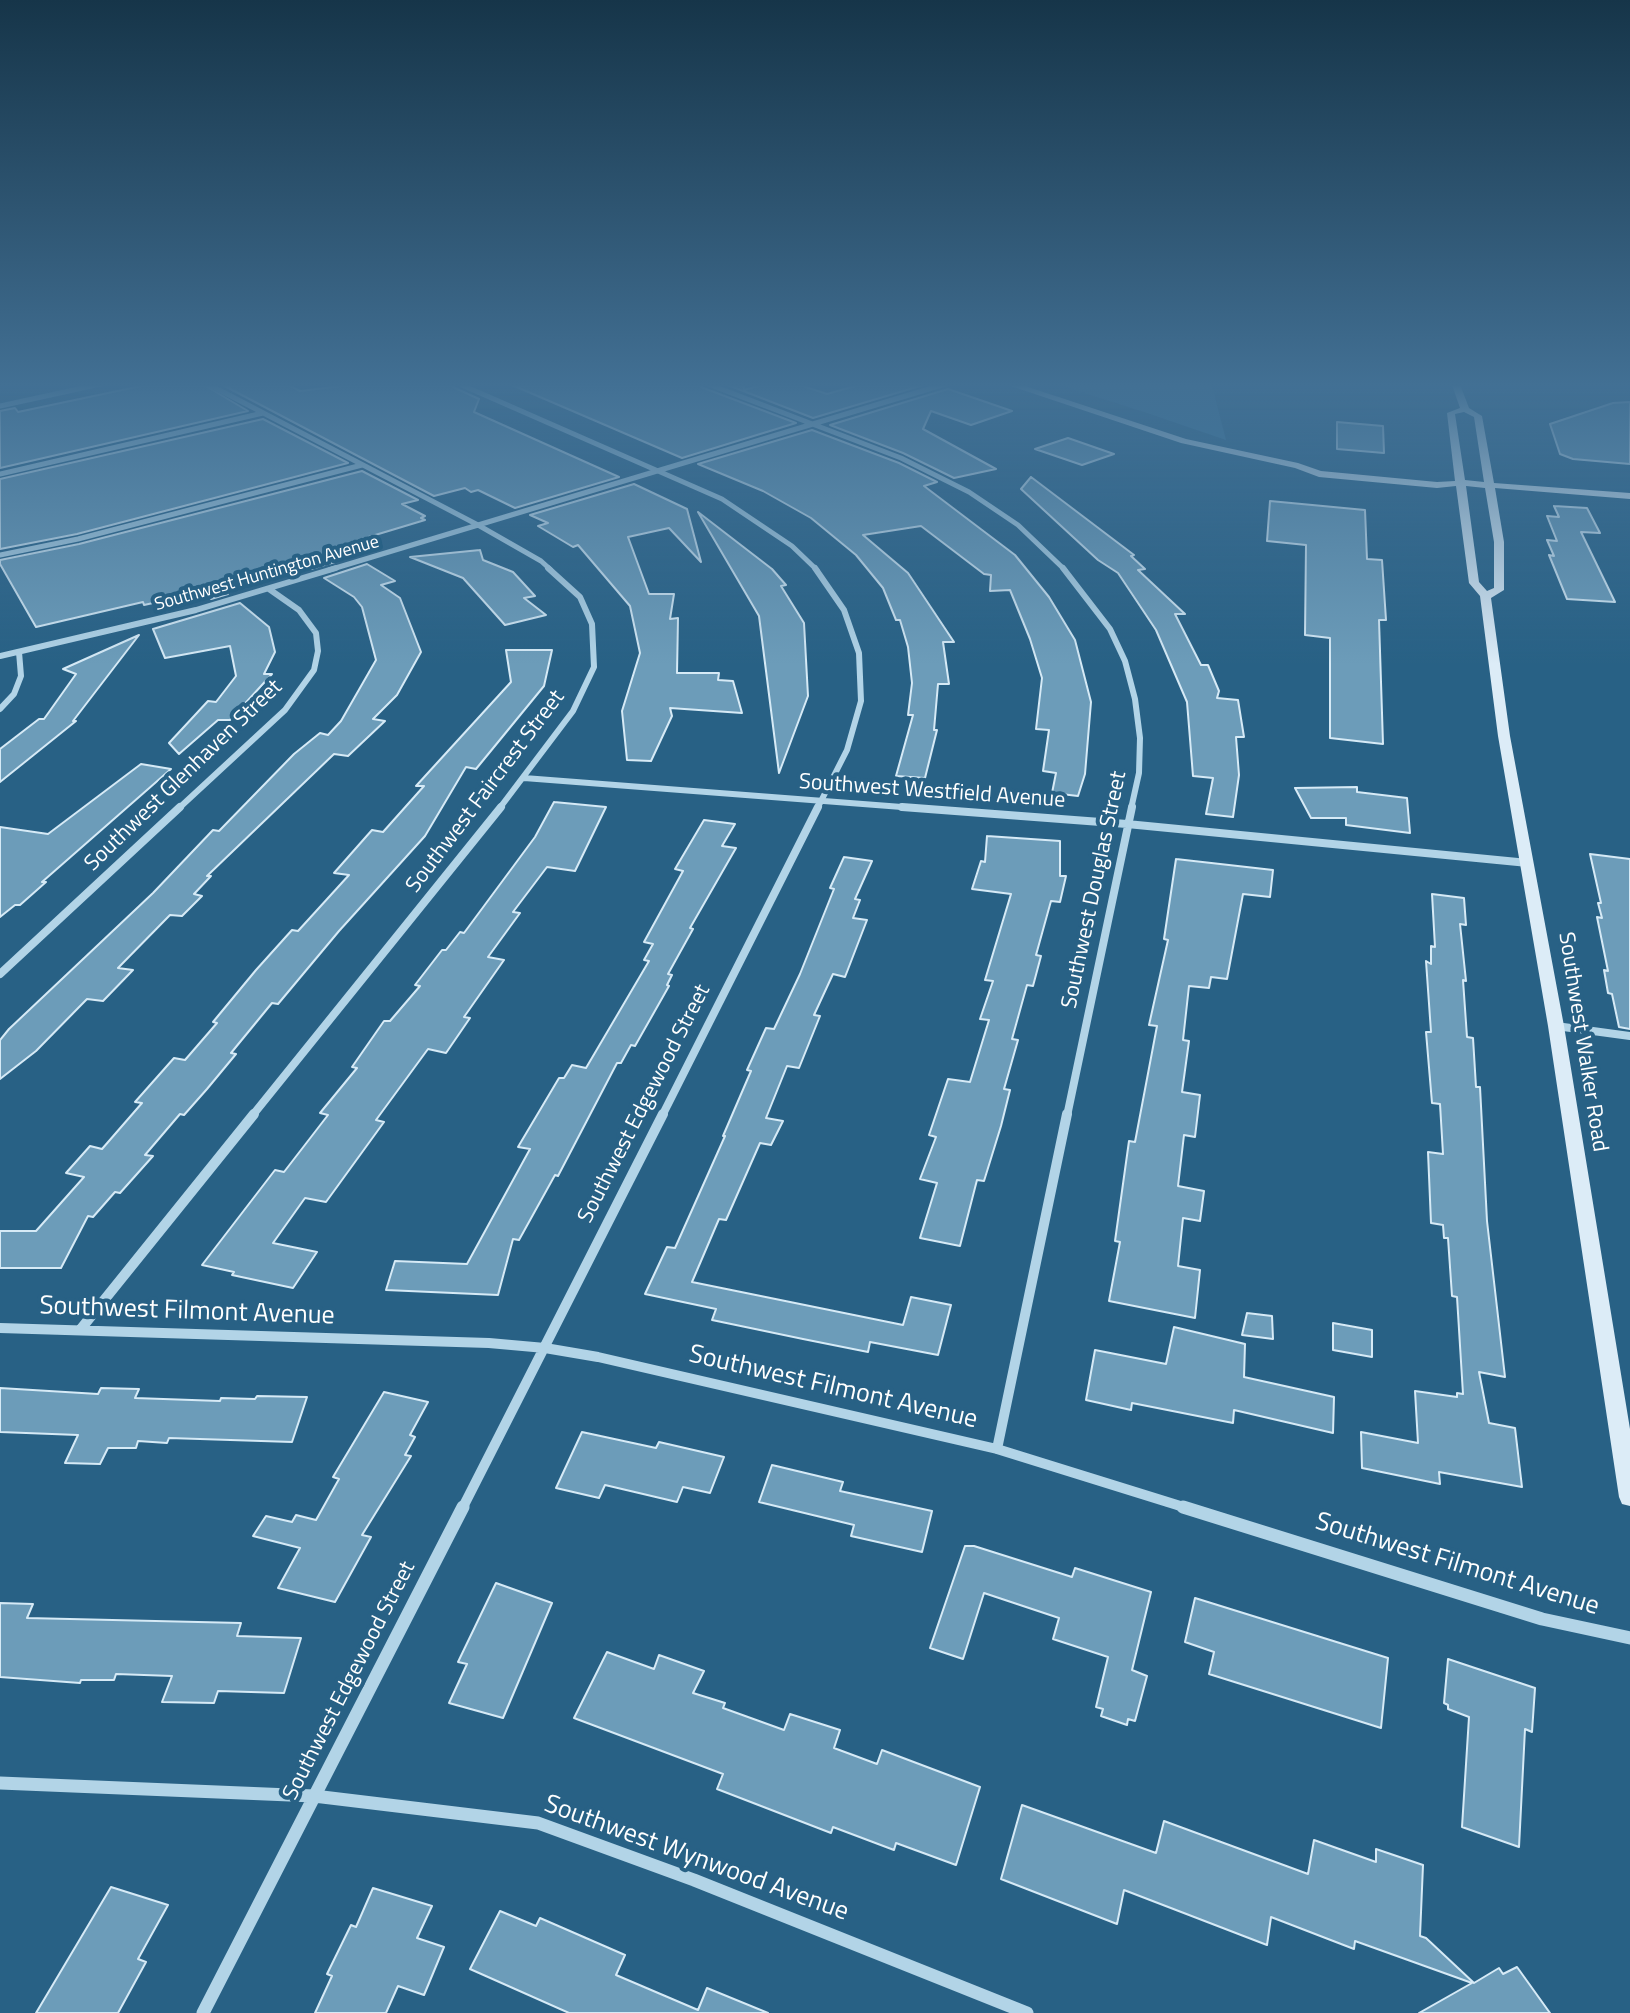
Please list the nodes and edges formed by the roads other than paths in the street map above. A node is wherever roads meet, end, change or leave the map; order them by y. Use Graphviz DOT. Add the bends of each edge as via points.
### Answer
graph roads {
  1 [pos="320,476"];
  2 [pos="383,476"];
  3 [pos="641,476"];
  4 [pos="668,476"];
  5 [pos="937,476"];
  6 [pos="1335,476"];
  7 [pos="1461,476"];
  8 [pos="1489,476"];
  9 [pos="1462,483"];
  10 [pos="1491,485"];
  11 [pos="1630,496"];
  12 [pos="478,525"];
  13 [pos="0,555"];
  14 [pos="269,589"];
  15 [pos="1485,596"];
  16 [pos="19,652"];
  17 [pos="0,656"];
  18 [pos="0,709"];
  19 [pos="524,778"];
  20 [pos="820,801"];
  21 [pos="1127,824"];
  22 [pos="1529,863"];
  23 [pos="0,974"];
  24 [pos="1556,1026"];
  25 [pos="1630,1036"];
  26 [pos="0,1328"];
  27 [pos="80,1330"];
  28 [pos="545,1348"];
  29 [pos="997,1449"];
  30 [pos="1630,1497"];
  31 [pos="1630,1638"];
  32 [pos="0,1783"];
  33 [pos="314,1796"];
  34 [pos="203,2013"];
  35 [pos="1027,2013"];
  1 -- 13 [label="street"];
  2 -- 12 [label="street, Southwest Faircrest Street"];
  3 -- 12 [label="street, Southwest Huntington Avenue"];
  4 -- 20 [label="street, Southwest Edgewood Street" via="722,499 767,527 821,574 844,610 859,653 861,701 847,750"];
  5 -- 21 [label="street, Southwest Douglas Street" via="1018,525 1072,576 1110,629 1125,661 1140,738 1139,773"];
  6 -- 9 [label="main road"];
  7 -- 9 [label="main road, Southwest Walker Road"];
  8 -- 10 [label="main road"];
  9 -- 10 [label="main road"];
  9 -- 15 [label="main road, Southwest Walker Road" via="1474,583"];
  10 -- 11 [label="main road"];
  10 -- 15 [label="main road" via="1499,590"];
  12 -- 14 [label="street, Southwest Huntington Avenue"];
  12 -- 19 [label="street, Southwest Faircrest Street" via="562,578 580,597 592,624 594,667 587,686"];
  14 -- 16 [label="street, Southwest Huntington Avenue"];
  14 -- 23 [label="street, Southwest Glenhaven Street" via="299,610 316,633 314,670 285,710"];
  15 -- 22 [label="main road, Southwest Walker Road" via="1504,736"];
  16 -- 17 [label="street, Southwest Huntington Avenue"];
  16 -- 18 [label="street" via="21,676"];
  19 -- 20 [label="street, Southwest Westfield Avenue"];
  19 -- 27 [label="street, Southwest Faircrest Street"];
  20 -- 21 [label="street, Southwest Westfield Avenue"];
  20 -- 28 [label="street, Southwest Edgewood Street"];
  21 -- 22 [label="street, Southwest Westfield Avenue"];
  21 -- 29 [label="street, Southwest Douglas Street"];
  22 -- 24 [label="main road, Southwest Walker Road"];
  24 -- 25 [label="street"];
  24 -- 30 [label="main road, Southwest Walker Road"];
  26 -- 27 [label="street, Southwest Filmont Avenue"];
  27 -- 28 [label="street, Southwest Filmont Avenue"];
  28 -- 29 [label="street, Southwest Filmont Avenue"];
  28 -- 33 [label="street, Southwest Edgewood Street"];
  29 -- 31 [label="street, Southwest Filmont Avenue" via="1542,1619"];
  32 -- 33 [label="street, Southwest Wynwood Avenue"];
  33 -- 34 [label="street, Southwest Edgewood Street"];
  33 -- 35 [label="street, Southwest Wynwood Avenue" via="538,1823"];
}
